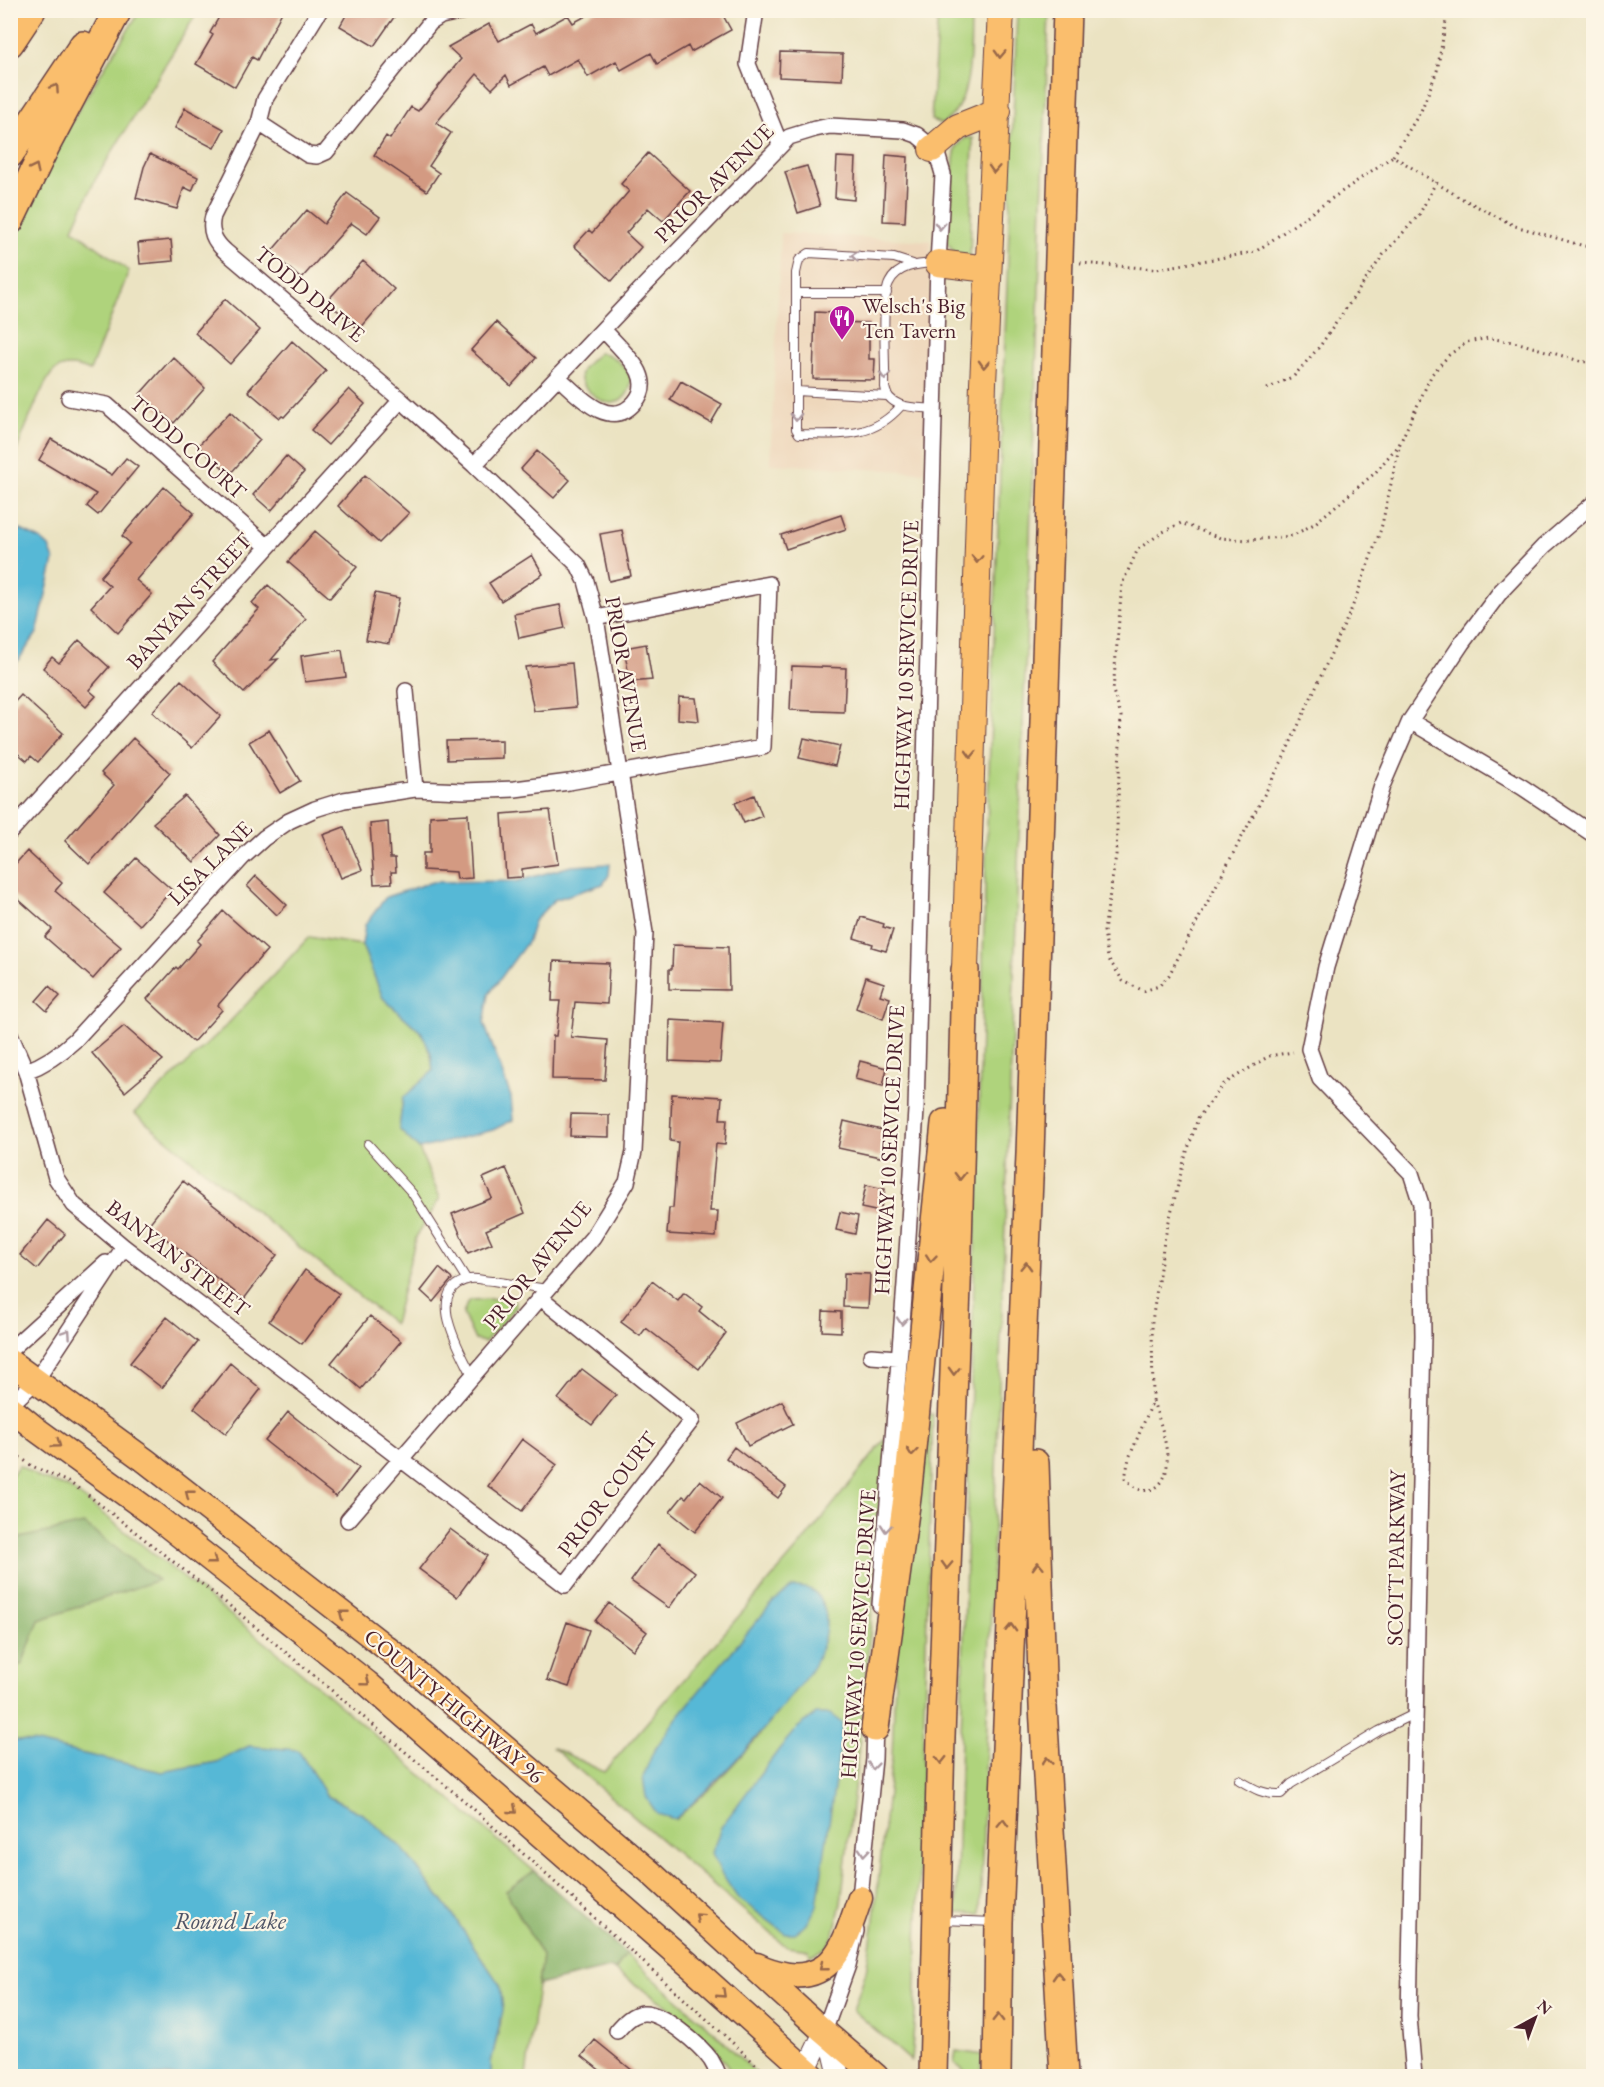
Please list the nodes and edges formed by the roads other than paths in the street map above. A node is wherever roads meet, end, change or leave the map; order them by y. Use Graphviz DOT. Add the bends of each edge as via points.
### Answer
graph roads {
  1 [pos="32,10"];
  2 [pos="106,10"];
  3 [pos="118,10"];
  4 [pos="320,10"];
  5 [pos="469,10"];
  6 [pos="756,10"];
  7 [pos="1001,10"];
  8 [pos="1067,10"];
  9 [pos="10,43"];
  10 [pos="998,104"];
  11 [pos="259,123"];
  12 [pos="780,144"];
  13 [pos="932,150"];
  14 [pos="10,154"];
  15 [pos="10,221"];
  16 [pos="938,263"];
  17 [pos="913,264"];
  18 [pos="988,269"];
  19 [pos="796,293"];
  20 [pos="887,293"];
  21 [pos="604,330"];
  22 [pos="559,378"];
  23 [pos="796,391"];
  24 [pos="69,398"];
  25 [pos="889,398"];
  26 [pos="401,400"];
  27 [pos="901,406"];
  28 [pos="936,409"];
  29 [pos="474,465"];
  30 [pos="1593,503"];
  31 [pos="268,547"];
  32 [pos="596,618"];
  33 [pos="406,691"];
  34 [pos="1410,721"];
  35 [pos="620,772"];
  36 [pos="415,789"];
  37 [pos="10,832"];
  38 [pos="1593,835"];
  39 [pos="964,970"];
  40 [pos="10,1034"];
  41 [pos="26,1071"];
  42 [pos="368,1144"];
  43 [pos="124,1247"];
  44 [pos="466,1280"];
  45 [pos="545,1294"];
  46 [pos="1024,1305"];
  47 [pos="10,1350"];
  48 [pos="872,1356"];
  49 [pos="898,1358"];
  50 [pos="10,1362"];
  51 [pos="472,1377"];
  52 [pos="35,1382"];
  53 [pos="10,1407"];
  54 [pos="402,1458"];
  55 [pos="348,1520"];
  56 [pos="1416,1713"];
  57 [pos="875,1728"];
  58 [pos="1239,1780"];
  59 [pos="860,1898"];
  60 [pos="937,1920"];
  61 [pos="999,1922"];
  62 [pos="729,1945"];
  63 [pos="617,2031"];
  64 [pos="824,2032"];
  65 [pos="807,2074"];
  66 [pos="719,2076"];
  67 [pos="839,2076"];
  68 [pos="876,2076"];
  69 [pos="933,2076"];
  70 [pos="997,2076"];
  71 [pos="1064,2076"];
  72 [pos="1414,2076"];
  1 -- 9 [label="highway"];
  14 -- 2 [label="highway, one-way"];
  15 -- 3 [label="highway, one-way"];
  4 -- 11 [label="street, TODD DRIVE" via="265,99"];
  5 -- 11 [label="street" via="441,16 430,23 326,152 308,155"];
  6 -- 12 [label="street" via="748,64"];
  7 -- 10 [label="highway, one-way"];
  46 -- 8 [label="highway, one-way"];
  10 -- 13 [label="highway" via="958,127"];
  10 -- 18 [label="highway, one-way"];
  11 -- 26 [label="street, TODD DRIVE" via="213,216 212,233 217,243"];
  12 -- 13 [label="street, PRIOR AVENUE" via="789,137 830,126 903,130 917,135"];
  12 -- 21 [label="street, PRIOR AVENUE"];
  13 -- 16 [label="street, PRIOR AVENUE, one-way" via="944,174"];
  16 -- 17 [label="lane"];
  16 -- 18 [label="highway"];
  16 -- 28 [label="street, HIGHWAY 10 SERVICE DRIVE"];
  17 -- 19 [label="lane, one-way" via="894,258 809,253 799,260"];
  17 -- 20 [label="lane" via="893,277"];
  18 -- 39 [label="highway, one-way"];
  19 -- 20 [label="lane"];
  19 -- 23 [label="lane"];
  20 -- 25 [label="lane, one-way" via="885,387"];
  21 -- 22 [label="street, PRIOR AVENUE"];
  21 -- 22 [label="street" via="639,370 643,384 640,397 631,407 623,412 603,412"];
  22 -- 29 [label="street, PRIOR AVENUE"];
  23 -- 25 [label="lane"];
  23 -- 27 [label="lane, one-way" via="799,434 857,434 892,416"];
  24 -- 31 [label="street, TODD COURT" via="107,405"];
  25 -- 27 [label="lane"];
  26 -- 29 [label="street, TODD DRIVE"];
  26 -- 31 [label="street, BANYAN STREET"];
  27 -- 28 [label="lane"];
  28 -- 49 [label="street, HIGHWAY 10 SERVICE DRIVE, one-way" via="916,1110"];
  29 -- 32 [label="street, PRIOR AVENUE" via="578,565"];
  30 -- 34 [label="street" via="1501,591"];
  31 -- 37 [label="street, BANYAN STREET"];
  32 -- 35 [label="street, PRIOR AVENUE"];
  32 -- 35 [label="street" via="769,584 763,747"];
  33 -- 36 [label="street"];
  34 -- 38 [label="street"];
  34 -- 56 [label="street, SCOTT PARKWAY" via="1382,786 1326,967 1309,1049 1320,1079 1411,1173 1420,1204 1423,1335"];
  35 -- 36 [label="street, LISA LANE" via="515,789"];
  35 -- 45 [label="street, PRIOR AVENUE" via="645,933 634,1152 627,1182 611,1209"];
  36 -- 41 [label="street, LISA LANE" via="344,800 315,809 264,838 75,1040 43,1065"];
  39 -- 57 [label="highway, one-way" via="945,1116 907,1498"];
  39 -- 60 [label="highway, one-way"];
  40 -- 41 [label="street, BANYAN STREET"];
  41 -- 43 [label="street, BANYAN STREET" via="56,1178 74,1206"];
  42 -- 44 [label="lane" via="412,1193"];
  43 -- 47 [label="street"];
  52 -- 43 [label="street, one-way"];
  43 -- 54 [label="street, BANYAN STREET"];
  44 -- 45 [label="lane"];
  44 -- 51 [label="lane" via="449,1294 445,1310"];
  45 -- 51 [label="street, PRIOR AVENUE"];
  45 -- 54 [label="street, PRIOR COURT" via="692,1420 565,1585"];
  61 -- 46 [label="highway, one-way"];
  71 -- 46 [label="highway, one-way" via="1043,1706 1034,1430"];
  48 -- 49 [label="street"];
  49 -- 57 [label="street, HIGHWAY 10 SERVICE DRIVE, one-way" via="876,1644"];
  50 -- 52 [label="main road, COUNTY HIGHWAY 96"];
  51 -- 54 [label="street, PRIOR AVENUE"];
  52 -- 53 [label="street"];
  62 -- 52 [label="main road, COUNTY HIGHWAY 96, one-way" via="650,1872 402,1660 146,1461"];
  53 -- 65 [label="main road, COUNTY HIGHWAY 96, one-way" via="367,1683 686,1961"];
  54 -- 55 [label="street, PRIOR AVENUE"];
  56 -- 58 [label="lane" via="1379,1731 1291,1784 1281,1794 1256,1790"];
  56 -- 72 [label="street, SCOTT PARKWAY" via="1409,2017"];
  57 -- 59 [label="street, HIGHWAY 10 SERVICE DRIVE, one-way"];
  59 -- 62 [label="main road, one-way" via="841,1947 814,1974 796,1976 761,1967"];
  59 -- 64 [label="street, HIGHWAY 10 SERVICE DRIVE" via="852,1952"];
  60 -- 61 [label="lane"];
  60 -- 69 [label="highway"];
  70 -- 61 [label="highway, one-way"];
  62 -- 64 [label="main road, COUNTY HIGHWAY 96"];
  63 -- 66 [label="street" via="630,2018 655,2013 699,2046"];
  64 -- 65 [label="street"];
  64 -- 67 [label="street"];
  64 -- 68 [label="main road, COUNTY HIGHWAY 96"];
}
